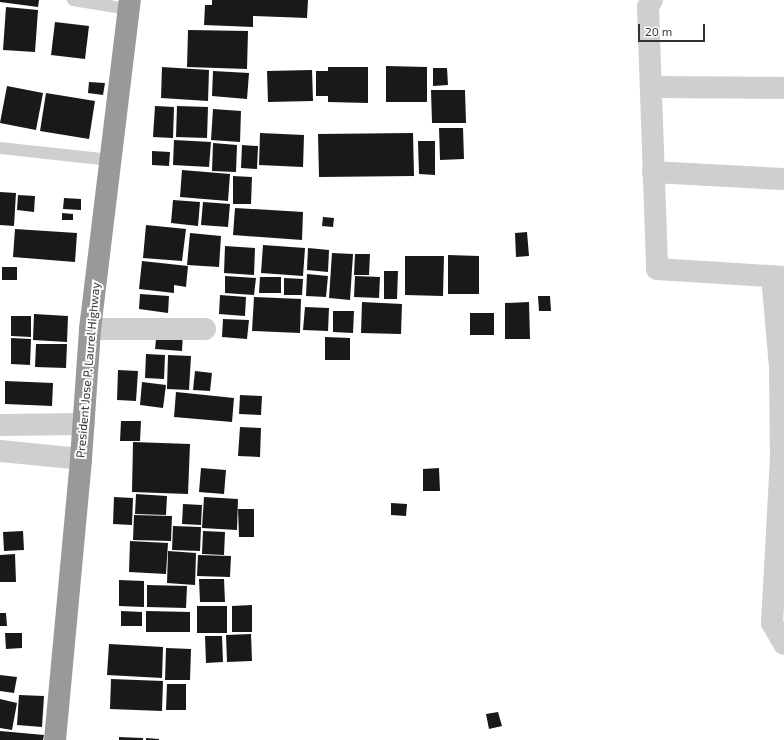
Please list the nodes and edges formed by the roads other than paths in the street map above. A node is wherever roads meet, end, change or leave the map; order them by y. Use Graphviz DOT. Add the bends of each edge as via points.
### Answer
graph roads {
  1 [pos="73,0"];
  2 [pos="652,0"];
  3 [pos="129,4"];
  4 [pos="652,87"];
  5 [pos="784,88"];
  6 [pos="0,148"];
  7 [pos="110,160"];
  8 [pos="653,172"];
  9 [pos="784,179"];
  10 [pos="778,277"];
  11 [pos="90,329"];
  12 [pos="205,329"];
  13 [pos="782,367"];
  14 [pos="84,424"];
  15 [pos="0,425"];
  16 [pos="0,451"];
  17 [pos="783,457"];
  18 [pos="81,459"];
  19 [pos="780,558"];
  20 [pos="784,644"];
  21 [pos="55,740"];
  1 -- 3 [label="lane"];
  2 -- 4 [label="street" via="648,7"];
  3 -- 7 [label="highway, President Jose P. Laurel Highway"];
  4 -- 5 [label="street"];
  4 -- 8 [label="street"];
  6 -- 7 [label="lane"];
  7 -- 11 [label="highway, President Jose P. Laurel Highway"];
  8 -- 9 [label="street"];
  8 -- 10 [label="street" via="657,269"];
  10 -- 13 [label="street"];
  11 -- 12 [label="street"];
  11 -- 14 [label="highway, President Jose P. Laurel Highway"];
  13 -- 17 [label="street"];
  14 -- 15 [label="street"];
  14 -- 18 [label="highway, President Jose P. Laurel Highway"];
  16 -- 18 [label="street"];
  17 -- 19 [label="street"];
  18 -- 21 [label="highway, President Jose P. Laurel Highway"];
  19 -- 20 [label="street" via="772,623"];
}
